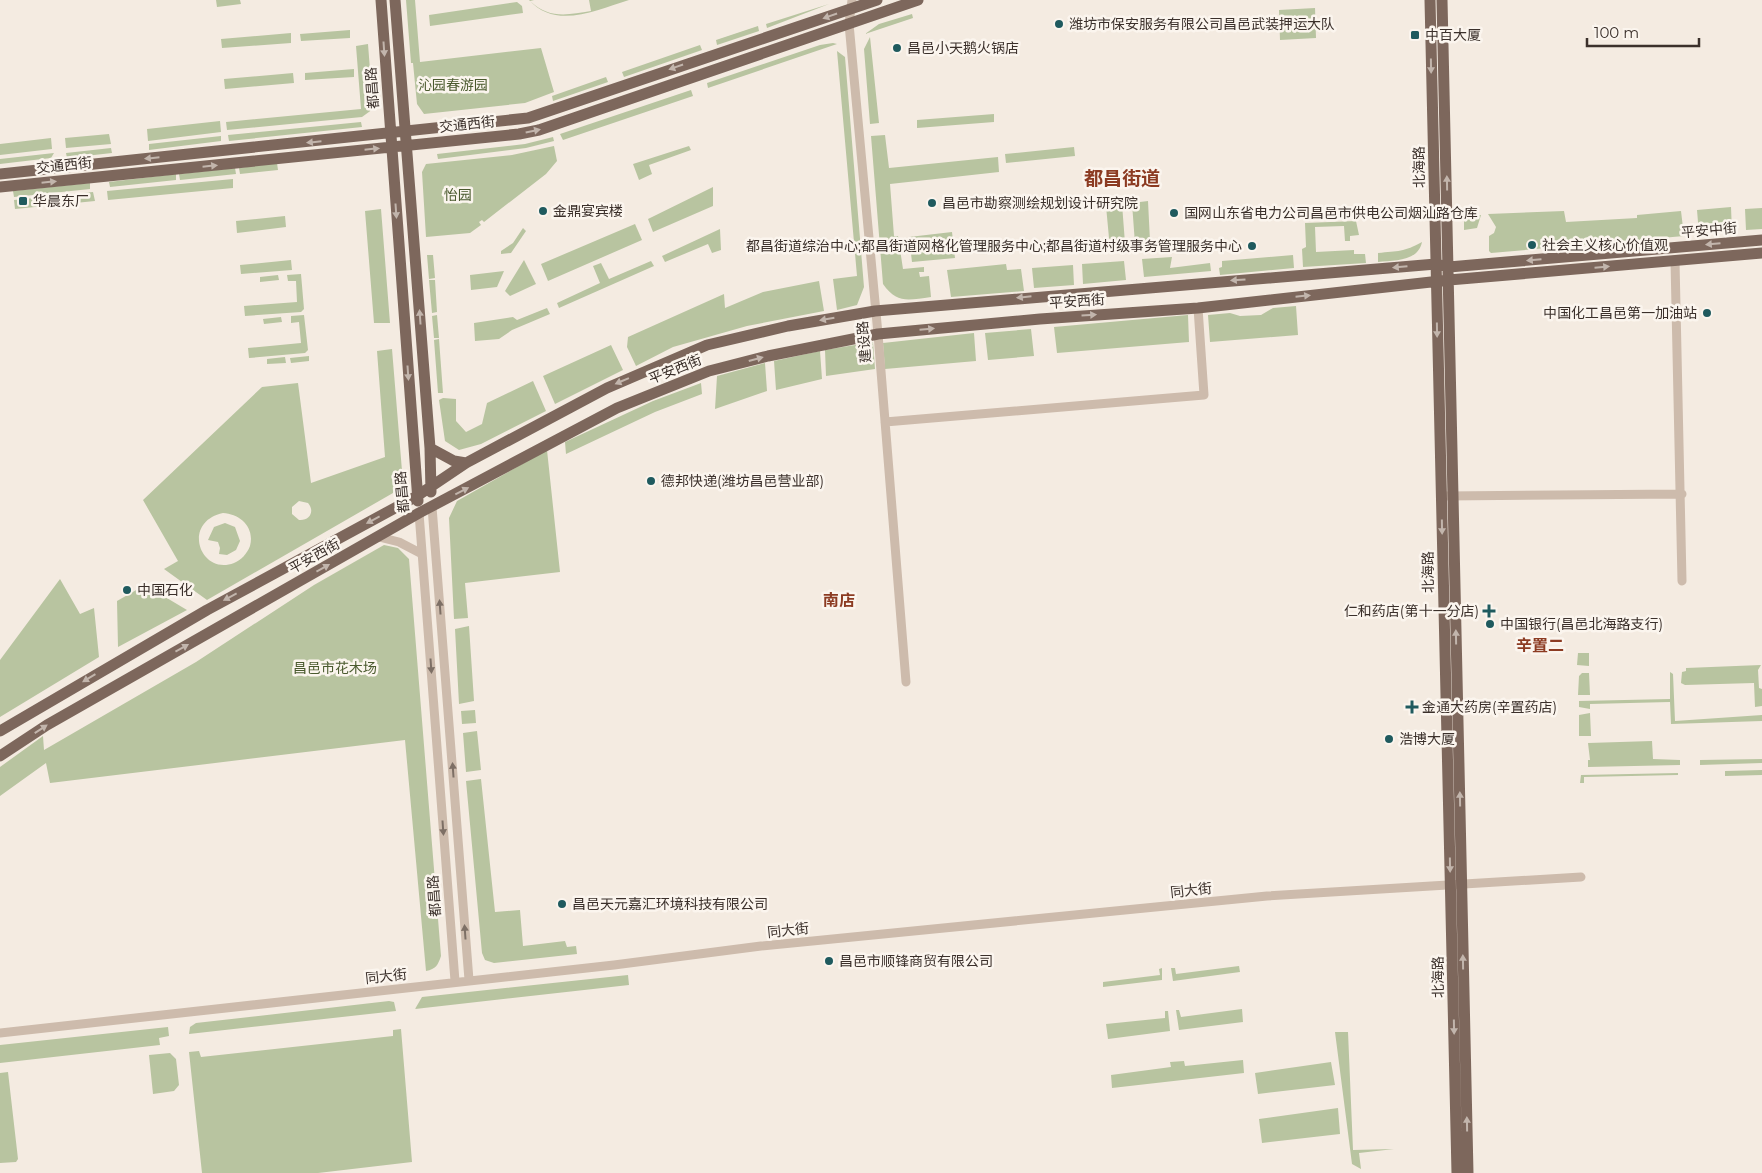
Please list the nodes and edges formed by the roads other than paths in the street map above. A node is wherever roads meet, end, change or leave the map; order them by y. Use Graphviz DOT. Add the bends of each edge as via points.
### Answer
graph roads {
  1 [pos="381,0"];
  2 [pos="395,0"];
  3 [pos="877,0"];
  4 [pos="918,0"];
  5 [pos="1430,0"];
  6 [pos="1442,0"];
  7 [pos="852,4"];
  8 [pos="849,24"];
  9 [pos="405,132"];
  10 [pos="391,134"];
  11 [pos="406,146"];
  12 [pos="392,147"];
  13 [pos="0,174"];
  14 [pos="0,187"];
  15 [pos="1762,240"];
  16 [pos="1762,253"];
  17 [pos="1675,261"];
  18 [pos="1436,264"];
  19 [pos="1448,267"];
  20 [pos="1449,280"];
  21 [pos="1436,281"];
  22 [pos="1198,308"];
  23 [pos="875,310"];
  24 [pos="878,334"];
  25 [pos="885,422"];
  26 [pos="430,448"];
  27 [pos="466,463"];
  28 [pos="431,488"];
  29 [pos="1682,494"];
  30 [pos="417,496"];
  31 [pos="1441,496"];
  32 [pos="1453,496"];
  33 [pos="432,506"];
  34 [pos="419,513"];
  35 [pos="379,537"];
  36 [pos="422,554"];
  37 [pos="1682,581"];
  38 [pos="906,682"];
  39 [pos="0,730"];
  40 [pos="0,756"];
  41 [pos="1581,877"];
  42 [pos="1456,884"];
  43 [pos="469,980"];
  44 [pos="455,981"];
  45 [pos="0,1033"];
  46 [pos="1457,1173"];
  47 [pos="1468,1173"];
  1 -- 10 [label="main road, 都昌路, one-way"];
  2 -- 9 [label="main road, 都昌路"];
  3 -- 7 [label="main road, 交通西街"];
  4 -- 8 [label="main road, 交通西街"];
  5 -- 18 [label="main road, 北海路, one-way"];
  19 -- 6 [label="main road, 北海路, one-way"];
  7 -- 8 [label="street, 建设路"];
  7 -- 9 [label="main road, 交通西街, one-way" via="534,117"];
  11 -- 8 [label="main road, 交通西街, one-way" via="539,130"];
  8 -- 23 [label="street, 建设路"];
  9 -- 10 [label="main road, 交通西街"];
  9 -- 11 [label="main road, 都昌路"];
  10 -- 12 [label="main road, 都昌路"];
  10 -- 13 [label="main road, 交通西街, one-way"];
  11 -- 12 [label="main road, 交通西街"];
  26 -- 11 [label="main road, 都昌路, one-way"];
  14 -- 12 [label="main road, 交通西街, one-way"];
  12 -- 30 [label="main road, 都昌路, one-way"];
  15 -- 19 [label="main road, 平安中街, one-way"];
  16 -- 17 [label="main road, 平安中街"];
  20 -- 17 [label="main road, 平安中街, one-way"];
  17 -- 29 [label="street"];
  18 -- 19 [label="main road, 平安西街"];
  18 -- 21 [label="main road, 北海路"];
  18 -- 23 [label="main road, 平安西街, one-way"];
  19 -- 20 [label="main road, 北海路"];
  20 -- 21 [label="main road, 平安西街"];
  20 -- 32 [label="main road, 北海路"];
  22 -- 21 [label="main road, 平安西街, one-way"];
  21 -- 31 [label="main road, 北海路, one-way"];
  24 -- 22 [label="main road, 平安西街, one-way"];
  22 -- 25 [label="street" via="1204,395"];
  23 -- 24 [label="street, 建设路"];
  23 -- 27 [label="main road, 平安西街, one-way" via="707,345 607,388"];
  24 -- 25 [label="street, 建设路"];
  33 -- 24 [label="main road, 平安西街, one-way" via="617,408 709,371"];
  25 -- 38 [label="street, 建设路"];
  26 -- 27 [label="main road" via="454,461"];
  26 -- 28 [label="main road, 都昌路"];
  27 -- 28 [label="main road, 平安西街"];
  28 -- 30 [label="main road, 平安西街"];
  28 -- 33 [label="main road, 都昌路"];
  29 -- 32 [label="street"];
  29 -- 37 [label="street"];
  30 -- 34 [label="main road, 都昌路"];
  30 -- 39 [label="main road, 平安西街, one-way" via="207,610"];
  31 -- 32 [label="street"];
  31 -- 42 [label="main road, 北海路, one-way"];
  42 -- 32 [label="main road, 北海路, one-way"];
  33 -- 34 [label="main road, 平安西街"];
  43 -- 33 [label="street, 都昌路, one-way"];
  34 -- 35 [label="main road, 平安西街"];
  34 -- 36 [label="street, 都昌路"];
  35 -- 36 [label="street" via="399,542"];
  40 -- 35 [label="main road, 平安西街, one-way" via="47,725"];
  36 -- 44 [label="street, 都昌路, one-way"];
  41 -- 42 [label="street, 同大街"];
  42 -- 43 [label="street, 同大街" via="1267,896 761,946"];
  42 -- 46 [label="main road, 北海路, one-way"];
  47 -- 42 [label="main road, 北海路, one-way"];
  43 -- 44 [label="street, 同大街"];
  44 -- 45 [label="street, 同大街"];
}
